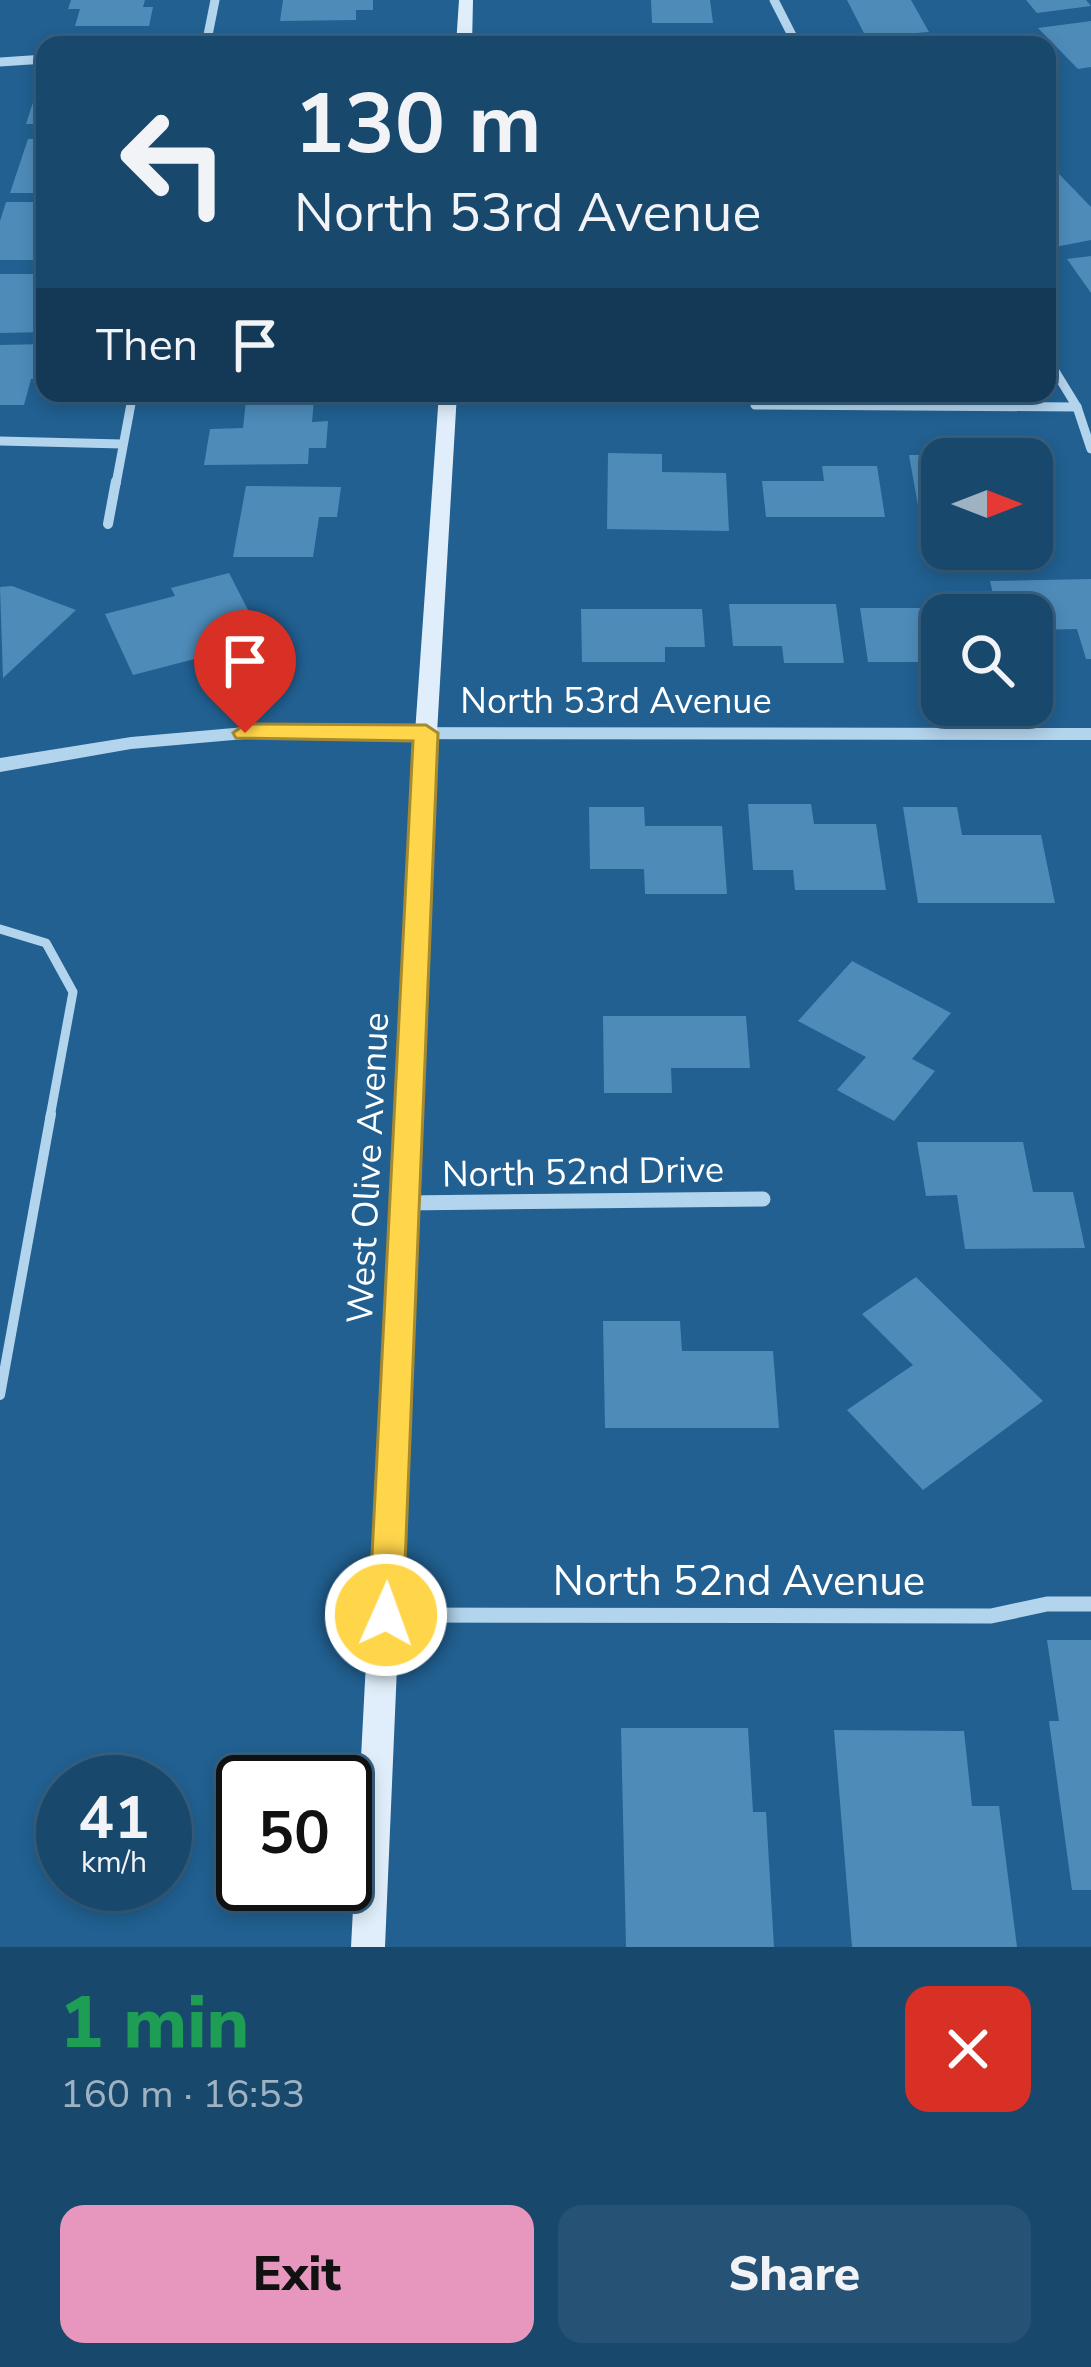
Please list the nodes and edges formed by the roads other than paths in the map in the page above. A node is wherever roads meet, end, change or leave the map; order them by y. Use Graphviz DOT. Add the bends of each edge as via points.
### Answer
graph roads {
  1 [pos="215,0"];
  2 [pos="466,0"];
  3 [pos="774,0"];
  4 [pos="208,36"];
  5 [pos="464,36"];
  6 [pos="792,36"];
  7 [pos="36,60"];
  8 [pos="0,62"];
  9 [pos="1056,373"];
  10 [pos="131,402"];
  11 [pos="447,402"];
  12 [pos="755,405"];
  13 [pos="1077,407"];
  14 [pos="0,441"];
  15 [pos="122,444"];
  16 [pos="1091,449"];
  17 [pos="108,524"];
  18 [pos="426,733"];
  19 [pos="1091,734"];
  20 [pos="0,765"];
  21 [pos="0,929"];
  22 [pos="763,1199"];
  23 [pos="404,1203"];
  24 [pos="0,1395"];
  25 [pos="1091,1604"];
  26 [pos="386,1615"];
  27 [pos="368,1947"];
  1 -- 4 [label="street"];
  2 -- 5 [label="main road"];
  3 -- 6 [label="street"];
  7 -- 8 [label="street"];
  9 -- 13 [label="street"];
  10 -- 15 [label="street"];
  11 -- 18 [label="main road, West Olive Avenue"];
  12 -- 13 [label="street"];
  13 -- 16 [label="street"];
  14 -- 15 [label="street"];
  15 -- 17 [label="street"];
  18 -- 19 [label="street, North 53rd Avenue"];
  18 -- 20 [label="street, North 53rd Avenue" via="245,733"];
  18 -- 23 [label="main road, West Olive Avenue"];
  21 -- 24 [label="lane" via="46,943 73,992"];
  22 -- 23 [label="street, North 52nd Drive"];
  23 -- 26 [label="main road, West Olive Avenue"];
  25 -- 26 [label="street, North 52nd Avenue" via="991,1616"];
  26 -- 27 [label="main road, West Olive Avenue"];
}
